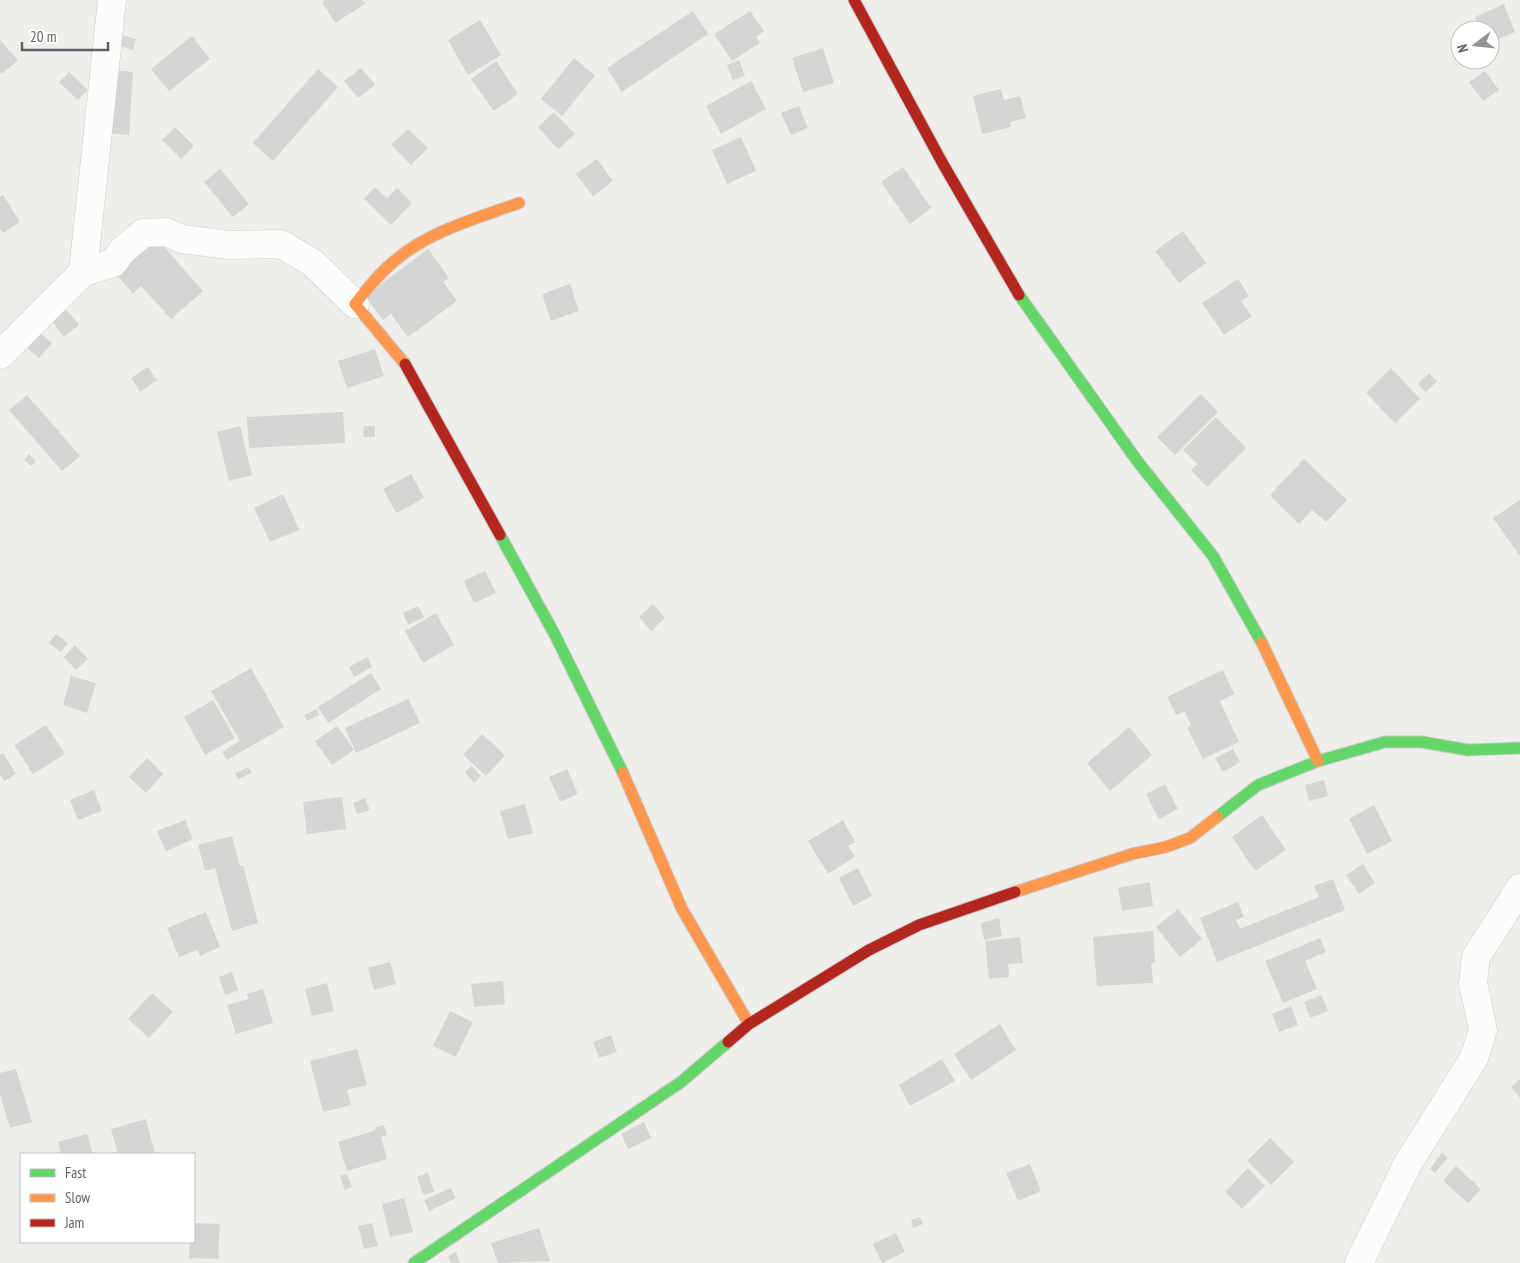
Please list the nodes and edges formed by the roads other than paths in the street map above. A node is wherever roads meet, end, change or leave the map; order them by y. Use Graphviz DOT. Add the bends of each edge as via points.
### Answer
graph roads {
  1 [pos="112,0"];
  2 [pos="854,0"];
  3 [pos="519,203"];
  4 [pos="84,272"];
  5 [pos="354,304"];
  6 [pos="0,355"];
  7 [pos="1520,748"];
  8 [pos="1318,760"];
  9 [pos="1520,888"];
  10 [pos="749,1024"];
  11 [pos="414,1263"];
  12 [pos="1360,1263"];
  1 -- 4 [label="street"];
  2 -- 8 [label="street" via="1022,300 1138,462 1213,556 1275,667"];
  3 -- 5 [label="street" via="445,231 405,252 383,270"];
  4 -- 5 [label="street" via="113,263 143,233 166,232 182,239 229,244 281,244 313,263"];
  4 -- 6 [label="street"];
  5 -- 10 [label="street" via="409,369 555,634 632,791 682,909"];
  7 -- 8 [label="street" via="1468,750 1422,742 1385,742"];
  8 -- 10 [label="street" via="1258,785 1190,838 919,925 869,950"];
  9 -- 12 [label="street" via="1476,958 1473,983 1483,1030 1474,1058 1407,1165"];
  10 -- 11 [label="street" via="681,1082"];
}
